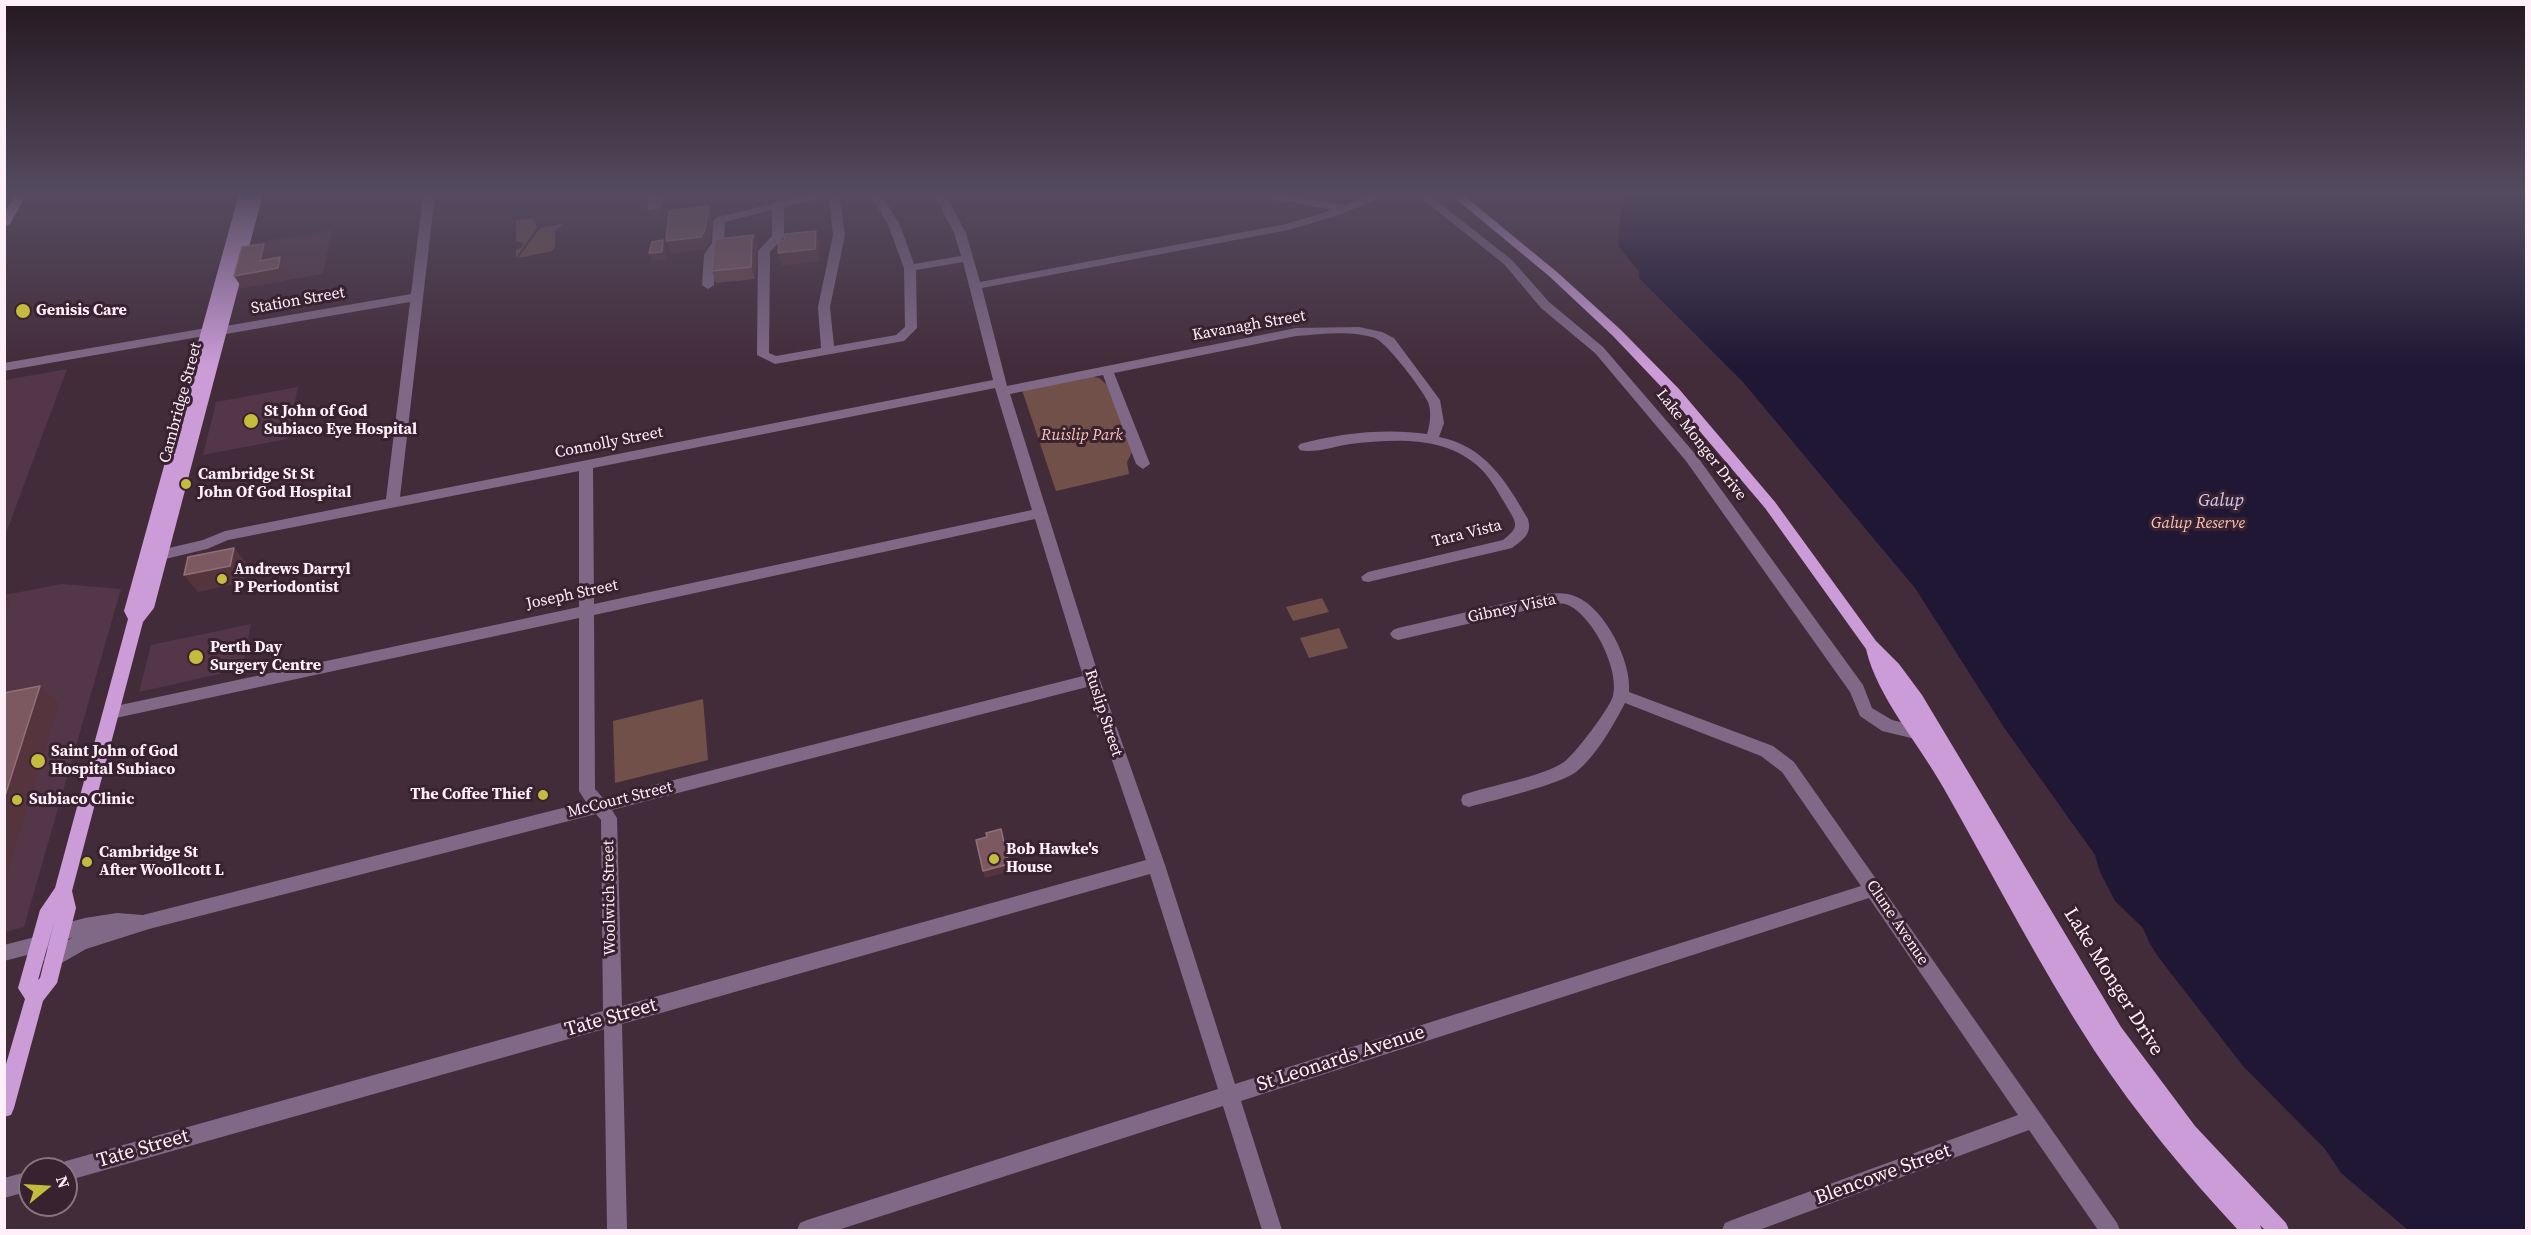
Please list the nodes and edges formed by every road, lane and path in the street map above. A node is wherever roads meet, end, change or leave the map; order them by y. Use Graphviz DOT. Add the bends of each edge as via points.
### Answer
graph roads {
  1 [pos="229,252"];
  2 [pos="241,252"];
  3 [pos="422,252"];
  4 [pos="712,252"];
  5 [pos="764,252"];
  6 [pos="836,252"];
  7 [pos="904,252"];
  8 [pos="966,252"];
  9 [pos="1161,252"];
  10 [pos="1495,252"];
  11 [pos="1526,252"];
  12 [pos="968,258"];
  13 [pos="910,268"];
  14 [pos="708,285"];
  15 [pos="976,286"];
  16 [pos="417,297"];
  17 [pos="220,330"];
  18 [pos="206,332"];
  19 [pos="828,352"];
  20 [pos="4,367"];
  21 [pos="1107,370"];
  22 [pos="1002,387"];
  23 [pos="1432,438"];
  24 [pos="1305,447"];
  25 [pos="1143,464"];
  26 [pos="586,465"];
  27 [pos="393,504"];
  28 [pos="1041,513"];
  29 [pos="162,548"];
  30 [pos="1368,577"];
  31 [pos="587,610"];
  32 [pos="136,619"];
  33 [pos="1398,634"];
  34 [pos="1092,680"];
  35 [pos="1621,695"];
  36 [pos="111,714"];
  37 [pos="1929,735"];
  38 [pos="1469,800"];
  39 [pos="598,806"];
  40 [pos="1156,865"];
  41 [pos="1874,889"];
  42 [pos="63,891"];
  43 [pos="149,921"];
  44 [pos="61,932"];
  45 [pos="39,945"];
  46 [pos="4,953"];
  47 [pos="53,960"];
  48 [pos="35,996"];
  49 [pos="613,1017"];
  50 [pos="1229,1095"];
  51 [pos="4,1108"];
  52 [pos="2033,1119"];
  53 [pos="78,1168"];
  54 [pos="617,1230"];
  55 [pos="807,1230"];
  56 [pos="1272,1230"];
  57 [pos="1732,1230"];
  58 [pos="2110,1230"];
  59 [pos="2252,1230"];
  60 [pos="2278,1230"];
  1 -- 18 [label="main road, Cambridge Street"];
  2 -- 17 [label="main road, Cambridge Street"];
  3 -- 16 [label="street"];
  4 -- 14 [label="street"];
  5 -- 19 [label="street" via="763,355 769,360 782,360"];
  6 -- 19 [label="street" via="824,307"];
  7 -- 13 [label="street"];
  8 -- 12 [label="street, Ruslip Street"];
  9 -- 15 [label="street"];
  10 -- 37 [label="street, Lake Monger Drive" via="1545,305 1599,350 1691,458 1857,688 1866,712 1888,726"];
  11 -- 37 [label="main road, Lake Monger Drive" via="1617,333 1674,392 1770,505 1871,645 1896,701"];
  12 -- 13 [label="street"];
  12 -- 15 [label="street, Ruslip Street"];
  13 -- 19 [label="street" via="911,328 900,338"];
  15 -- 22 [label="street, Ruslip Street"];
  16 -- 17 [label="street, Station Street"];
  16 -- 27 [label="street"];
  17 -- 29 [label="main road, Cambridge Street"];
  18 -- 20 [label="street"];
  18 -- 32 [label="main road, Cambridge Street" via="131,611"];
  21 -- 22 [label="street, Kavanagh Street"];
  21 -- 23 [label="street, Kavanagh Street" via="1296,332 1371,333 1396,346 1431,396 1438,417"];
  21 -- 25 [label="street"];
  22 -- 26 [label="street, Connolly Street"];
  22 -- 28 [label="street, Ruslip Street"];
  23 -- 24 [label="street, Tara Vista" via="1368,438"];
  23 -- 30 [label="street, Tara Vista" via="1484,465 1521,519 1521,534 1507,544"];
  26 -- 27 [label="street, Connolly Street"];
  26 -- 31 [label="street, Woolwich Street"];
  27 -- 29 [label="street, Connolly Street" via="225,536 207,544"];
  28 -- 31 [label="street, Joseph Street"];
  28 -- 34 [label="street, Ruslip Street"];
  29 -- 32 [label="main road, Cambridge Street" via="147,608"];
  31 -- 36 [label="street, Joseph Street"];
  31 -- 39 [label="street, Woolwich Street" via="588,791"];
  32 -- 36 [label="main road, Cambridge Street"];
  33 -- 35 [label="street, Gibney Vista" via="1545,600 1568,600 1591,617 1618,657"];
  34 -- 39 [label="street, McCourt Street"];
  34 -- 40 [label="street, Ruslip Street"];
  35 -- 38 [label="street" via="1571,766"];
  35 -- 41 [label="street, Clune Avenue" via="1778,758"];
  36 -- 42 [label="main road, Cambridge Street"];
  37 -- 59 [label="main road, Lake Monger Drive" via="2091,1029 2142,1101"];
  37 -- 60 [label="main road, Lake Monger Drive" via="2114,1033 2188,1133"];
  39 -- 43 [label="street, McCourt Street"];
  39 -- 49 [label="street, Woolwich Street" via="609,819"];
  40 -- 49 [label="street, Tate Street"];
  40 -- 50 [label="street, Ruslip Street"];
  41 -- 50 [label="street, St Leonards Avenue"];
  41 -- 52 [label="street, Clune Avenue"];
  42 -- 44 [label="main road, Cambridge Street" via="67,908"];
  42 -- 45 [label="main road, Cambridge Street" via="49,910"];
  43 -- 44 [label="street, McCourt Street" via="117,921"];
  43 -- 47 [label="street, McCourt Street" via="81,942"];
  44 -- 45 [label="street, McCourt Street"];
  44 -- 47 [label="main road, Cambridge Street"];
  45 -- 46 [label="street, McCourt Street"];
  45 -- 48 [label="main road, Cambridge Street" via="27,988"];
  47 -- 48 [label="main road, Cambridge Street" via="48,983"];
  48 -- 51 [label="main road, Cambridge Street"];
  49 -- 53 [label="street, Tate Street"];
  49 -- 54 [label="street, Woolwich Street"];
  50 -- 55 [label="street, St Leonards Avenue"];
  50 -- 56 [label="street, Ruslip Street"];
  52 -- 57 [label="street, Blencowe Street"];
  52 -- 58 [label="street, Clune Avenue"];
}
